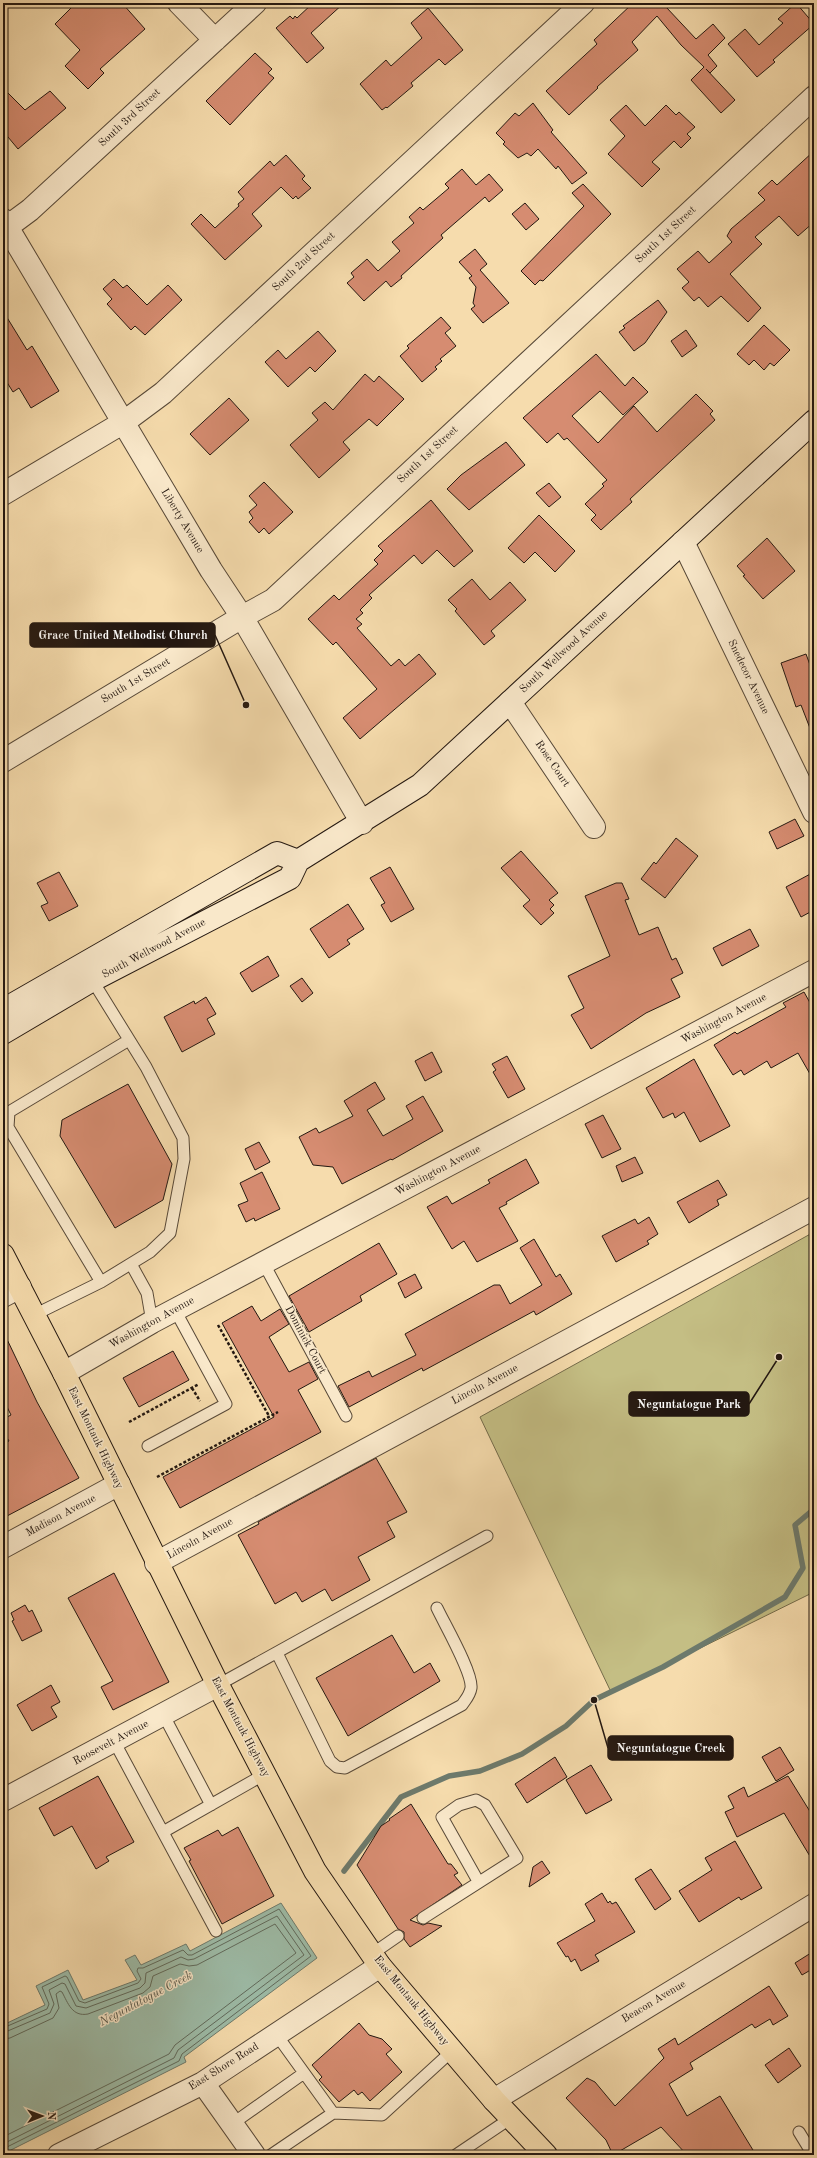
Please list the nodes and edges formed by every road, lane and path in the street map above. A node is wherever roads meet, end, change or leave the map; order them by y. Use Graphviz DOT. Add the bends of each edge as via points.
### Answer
graph roads {
  1 [pos="179,3"];
  2 [pos="255,3"];
  3 [pos="583,3"];
  4 [pos="215,40"];
  5 [pos="814,96"];
  6 [pos="4,226"];
  7 [pos="814,421"];
  8 [pos="124,422"];
  9 [pos="3,494"];
  10 [pos="683,542"];
  11 [pos="242,617"];
  12 [pos="510,702"];
  13 [pos="3,761"];
  14 [pos="814,812"];
  15 [pos="362,822"];
  16 [pos="594,827"];
  17 [pos="298,861"];
  18 [pos="104,953"];
  19 [pos="814,971"];
  20 [pos="92,981"];
  21 [pos="3,1010"];
  22 [pos="3,1033"];
  23 [pos="129,1040"];
  24 [pos="814,1208"];
  25 [pos="3,1255"];
  26 [pos="132,1264"];
  27 [pos="264,1264"];
  28 [pos="101,1282"];
  29 [pos="11,1292"];
  30 [pos="175,1310"];
  31 [pos="34,1315"];
  32 [pos="152,1322"];
  33 [pos="218,1325"];
  34 [pos="64,1373"];
  35 [pos="201,1383"];
  36 [pos="278,1412"];
  37 [pos="268,1416"];
  38 [pos="346,1416"];
  39 [pos="129,1422"];
  40 [pos="148,1446"];
  41 [pos="157,1477"];
  42 [pos="119,1484"];
  43 [pos="487,1536"];
  44 [pos="3,1547"];
  45 [pos="156,1563"];
  46 [pos="437,1608"];
  47 [pos="277,1653"];
  48 [pos="218,1685"];
  49 [pos="163,1714"];
  50 [pos="114,1741"];
  51 [pos="265,1774"];
  52 [pos="3,1800"];
  53 [pos="211,1805"];
  54 [pos="163,1832"];
  55 [pos="478,1881"];
  56 [pos="814,1905"];
  57 [pos="423,1918"];
  58 [pos="216,1931"];
  59 [pos="398,1936"];
  60 [pos="376,1960"];
  61 [pos="276,2034"];
  62 [pos="452,2051"];
  63 [pos="304,2073"];
  64 [pos="203,2083"];
  65 [pos="494,2100"];
  66 [pos="333,2113"];
  67 [pos="511,2118"];
  68 [pos="232,2124"];
  69 [pos="799,2132"];
  70 [pos="59,2155"];
  71 [pos="254,2155"];
  72 [pos="272,2155"];
  73 [pos="456,2155"];
  74 [pos="546,2155"];
  75 [pos="813,2155"];
  1 -- 4 [label="street"];
  2 -- 4 [label="street, South 3rd Street"];
  3 -- 8 [label="street, South 2nd Street" via="163,393"];
  4 -- 6 [label="street, South 3rd Street" via="30,210"];
  5 -- 11 [label="street, South 1st Street" via="273,600"];
  6 -- 8 [label="street, Liberty Avenue"];
  7 -- 10 [label="street, South Wellwood Avenue"];
  8 -- 9 [label="street, South 2nd Street"];
  8 -- 11 [label="street, Liberty Avenue" via="211,570"];
  10 -- 12 [label="street, South Wellwood Avenue"];
  10 -- 14 [label="street, Snedecor Avenue"];
  11 -- 13 [label="street, South 1st Street"];
  11 -- 15 [label="street, Liberty Avenue"];
  12 -- 15 [label="street, South Wellwood Avenue" via="420,785"];
  12 -- 16 [label="street, Rose Court"];
  15 -- 17 [label="street, South Wellwood Avenue"];
  17 -- 18 [label="street, South Wellwood Avenue" via="277,853"];
  17 -- 20 [label="street, South Wellwood Avenue" via="290,878"];
  18 -- 20 [label="lane" via="92,969"];
  18 -- 21 [label="street, South Wellwood Avenue"];
  19 -- 27 [label="street, Washington Avenue"];
  20 -- 22 [label="street, South Wellwood Avenue"];
  20 -- 23 [label="lane"];
  23 -- 26 [label="lane" via="184,1138 184,1159 170,1233 150,1252"];
  23 -- 28 [label="lane" via="10,1112 8,1127"];
  24 -- 45 [label="street, Lincoln Avenue"];
  25 -- 29 [label="main road, East Montauk Highway"];
  26 -- 28 [label="lane"];
  26 -- 32 [label="lane" via="147,1293"];
  27 -- 30 [label="street, Washington Avenue"];
  27 -- 38 [label="lane, Dominick Court"];
  28 -- 31 [label="lane"];
  29 -- 31 [label="main road, East Montauk Highway"];
  30 -- 32 [label="street, Washington Avenue"];
  30 -- 40 [label="lane" via="226,1404"];
  31 -- 34 [label="main road, East Montauk Highway"];
  32 -- 34 [label="street, Washington Avenue"];
  33 -- 37 [label="path"];
  34 -- 42 [label="main road, East Montauk Highway"];
  35 -- 39 [label="path"];
  36 -- 37 [label="path"];
  37 -- 41 [label="path"];
  42 -- 44 [label="street, Madison Avenue"];
  42 -- 45 [label="main road, East Montauk Highway"];
  43 -- 47 [label="lane"];
  45 -- 48 [label="main road, East Montauk Highway"];
  46 -- 47 [label="lane" via="467,1671 471,1687 468,1696 462,1704 344,1768 337,1767 330,1761"];
  47 -- 48 [label="lane"];
  48 -- 49 [label="street, Roosevelt Avenue"];
  48 -- 51 [label="main road, East Montauk Highway"];
  49 -- 50 [label="street, Roosevelt Avenue"];
  49 -- 53 [label="lane"];
  50 -- 52 [label="street, Roosevelt Avenue"];
  50 -- 54 [label="lane"];
  51 -- 53 [label="lane"];
  51 -- 60 [label="main road, East Montauk Highway" via="315,1871"];
  53 -- 54 [label="lane"];
  54 -- 58 [label="lane"];
  55 -- 55 [label="lane" via="517,1858 485,1805 476,1800 459,1805 442,1817"];
  55 -- 57 [label="lane"];
  56 -- 65 [label="street, Beacon Avenue"];
  59 -- 60 [label="lane"];
  60 -- 61 [label="street, East Shore Road"];
  60 -- 62 [label="main road, East Montauk Highway"];
  61 -- 63 [label="lane"];
  61 -- 64 [label="street, East Shore Road"];
  62 -- 65 [label="main road, East Montauk Highway"];
  62 -- 66 [label="lane" via="382,2115"];
  63 -- 66 [label="lane"];
  63 -- 68 [label="lane"];
  64 -- 68 [label="street"];
  64 -- 70 [label="street, East Shore Road"];
  65 -- 67 [label="main road, East Montauk Highway"];
  66 -- 72 [label="lane"];
  67 -- 73 [label="lane"];
  67 -- 74 [label="main road, East Montauk Highway"];
  68 -- 71 [label="street"];
  69 -- 75 [label="lane"];
}
